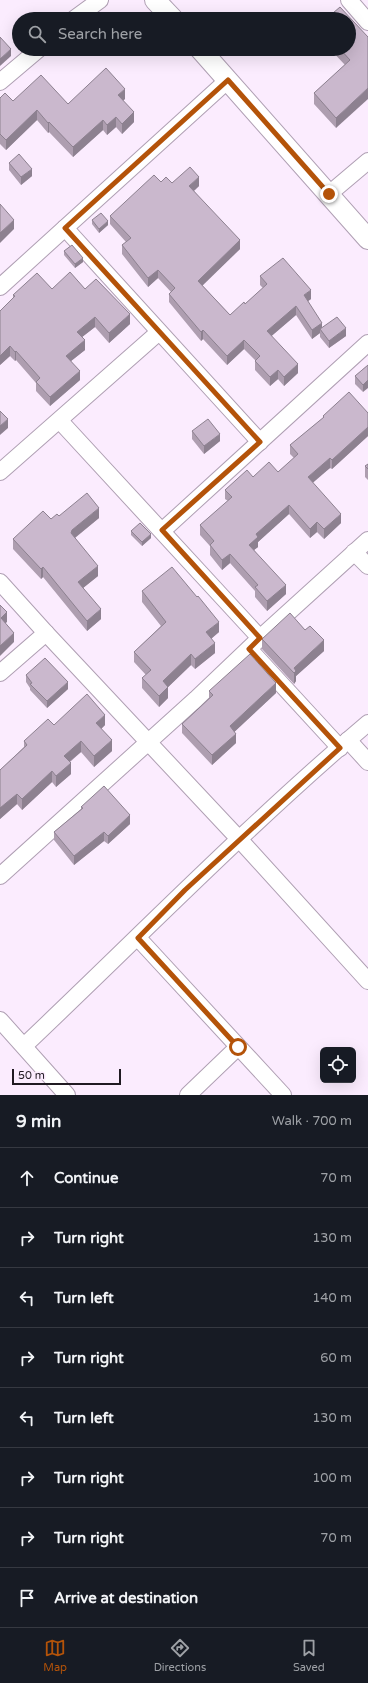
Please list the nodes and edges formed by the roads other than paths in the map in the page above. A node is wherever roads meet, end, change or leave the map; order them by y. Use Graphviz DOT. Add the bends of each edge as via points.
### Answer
graph roads {
  1 [pos="100,0"];
  2 [pos="155,0"];
  3 [pos="349,0"];
  4 [pos="84,12"];
  5 [pos="166,12"];
  6 [pos="368,22"];
  7 [pos="31,56"];
  8 [pos="206,56"];
  9 [pos="228,80"];
  10 [pos="0,82"];
  11 [pos="368,161"];
  12 [pos="329,194"];
  13 [pos="65,228"];
  14 [pos="368,239"];
  15 [pos="0,287"];
  16 [pos="159,332"];
  17 [pos="368,343"];
  18 [pos="60,421"];
  19 [pos="260,442"];
  20 [pos="0,472"];
  21 [pos="162,530"];
  22 [pos="368,540"];
  23 [pos="354,552"];
  24 [pos="368,566"];
  25 [pos="0,582"];
  26 [pos="46,633"];
  27 [pos="254,643"];
  28 [pos="0,673"];
  29 [pos="368,723"];
  30 [pos="148,741"];
  31 [pos="344,744"];
  32 [pos="368,762"];
  33 [pos="240,840"];
  34 [pos="0,876"];
  35 [pos="138,938"];
  36 [pos="368,981"];
  37 [pos="0,1020"];
  38 [pos="24,1046"];
  39 [pos="238,1047"];
  40 [pos="67,1095"];
  41 [pos="188,1095"];
  42 [pos="283,1095"];
  1 -- 4 [label="street"];
  2 -- 5 [label="street"];
  3 -- 6 [label="street"];
  7 -- 10 [label="street"];
  8 -- 9 [label="street"];
  9 -- 12 [label="street"];
  9 -- 13 [label="street"];
  11 -- 12 [label="street"];
  12 -- 14 [label="street"];
  13 -- 15 [label="street"];
  13 -- 16 [label="street"];
  16 -- 18 [label="street"];
  16 -- 19 [label="street"];
  17 -- 19 [label="street"];
  18 -- 20 [label="street"];
  18 -- 21 [label="street"];
  19 -- 21 [label="street"];
  21 -- 27 [label="street"];
  22 -- 23 [label="street"];
  23 -- 24 [label="street"];
  23 -- 27 [label="street"];
  25 -- 26 [label="street"];
  26 -- 28 [label="street"];
  26 -- 30 [label="street"];
  27 -- 30 [label="street"];
  27 -- 31 [label="street"];
  29 -- 31 [label="street"];
  30 -- 33 [label="street"];
  30 -- 34 [label="street"];
  31 -- 32 [label="street"];
  31 -- 33 [label="street"];
  33 -- 35 [label="street" via="185,890"];
  33 -- 36 [label="street"];
  35 -- 38 [label="street"];
  35 -- 39 [label="street"];
  37 -- 38 [label="street"];
  38 -- 40 [label="street"];
  39 -- 41 [label="street"];
  39 -- 42 [label="street"];
}
